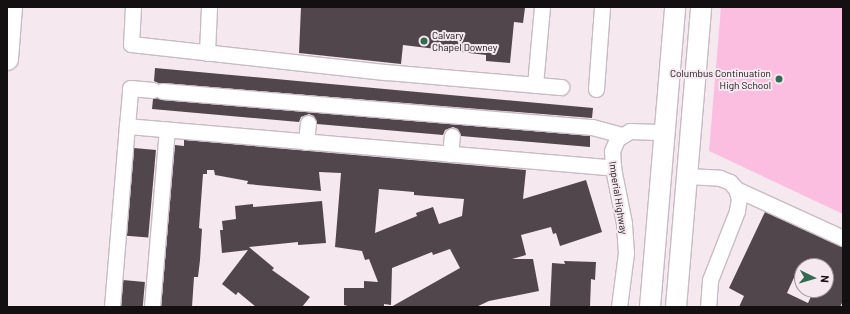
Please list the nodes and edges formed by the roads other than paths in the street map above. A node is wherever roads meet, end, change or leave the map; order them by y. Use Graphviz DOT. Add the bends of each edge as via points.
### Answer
graph roads {
  1 [pos="11,7"];
  2 [pos="133,7"];
  3 [pos="209,7"];
  4 [pos="542,7"];
  5 [pos="602,7"];
  6 [pos="675,7"];
  7 [pos="701,7"];
  8 [pos="207,53"];
  9 [pos="7,59"];
  10 [pos="535,85"];
  11 [pos="561,87"];
  12 [pos="596,89"];
  13 [pos="308,123"];
  14 [pos="127,126"];
  15 [pos="167,130"];
  16 [pos="665,132"];
  17 [pos="621,135"];
  18 [pos="452,136"];
  19 [pos="306,142"];
  20 [pos="450,154"];
  21 [pos="613,168"];
  22 [pos="687,176"];
  23 [pos="736,189"];
  24 [pos="843,238"];
  25 [pos="112,307"];
  26 [pos="152,307"];
  27 [pos="620,307"];
  28 [pos="650,307"];
  29 [pos="676,307"];
  30 [pos="708,307"];
  1 -- 9 [label="highway"];
  2 -- 8 [label="street" via="131,44"];
  3 -- 8 [label="street"];
  4 -- 10 [label="street"];
  5 -- 12 [label="street"];
  6 -- 16 [label="main road"];
  7 -- 22 [label="main road"];
  8 -- 10 [label="street"];
  10 -- 11 [label="street"];
  13 -- 19 [label="street"];
  14 -- 15 [label="street"];
  14 -- 17 [label="street" via="130,88 592,127"];
  14 -- 25 [label="street"];
  15 -- 19 [label="street"];
  15 -- 26 [label="street"];
  16 -- 17 [label="street" via="634,130"];
  16 -- 28 [label="main road"];
  17 -- 21 [label="street, Imperial Highway" via="612,151"];
  18 -- 20 [label="street"];
  19 -- 20 [label="street"];
  20 -- 21 [label="street"];
  21 -- 27 [label="street, Imperial Highway" via="624,223 626,253"];
  22 -- 23 [label="street" via="720,178"];
  22 -- 29 [label="main road"];
  23 -- 24 [label="street"];
  23 -- 30 [label="street" via="739,198 737,211 710,280"];
}
